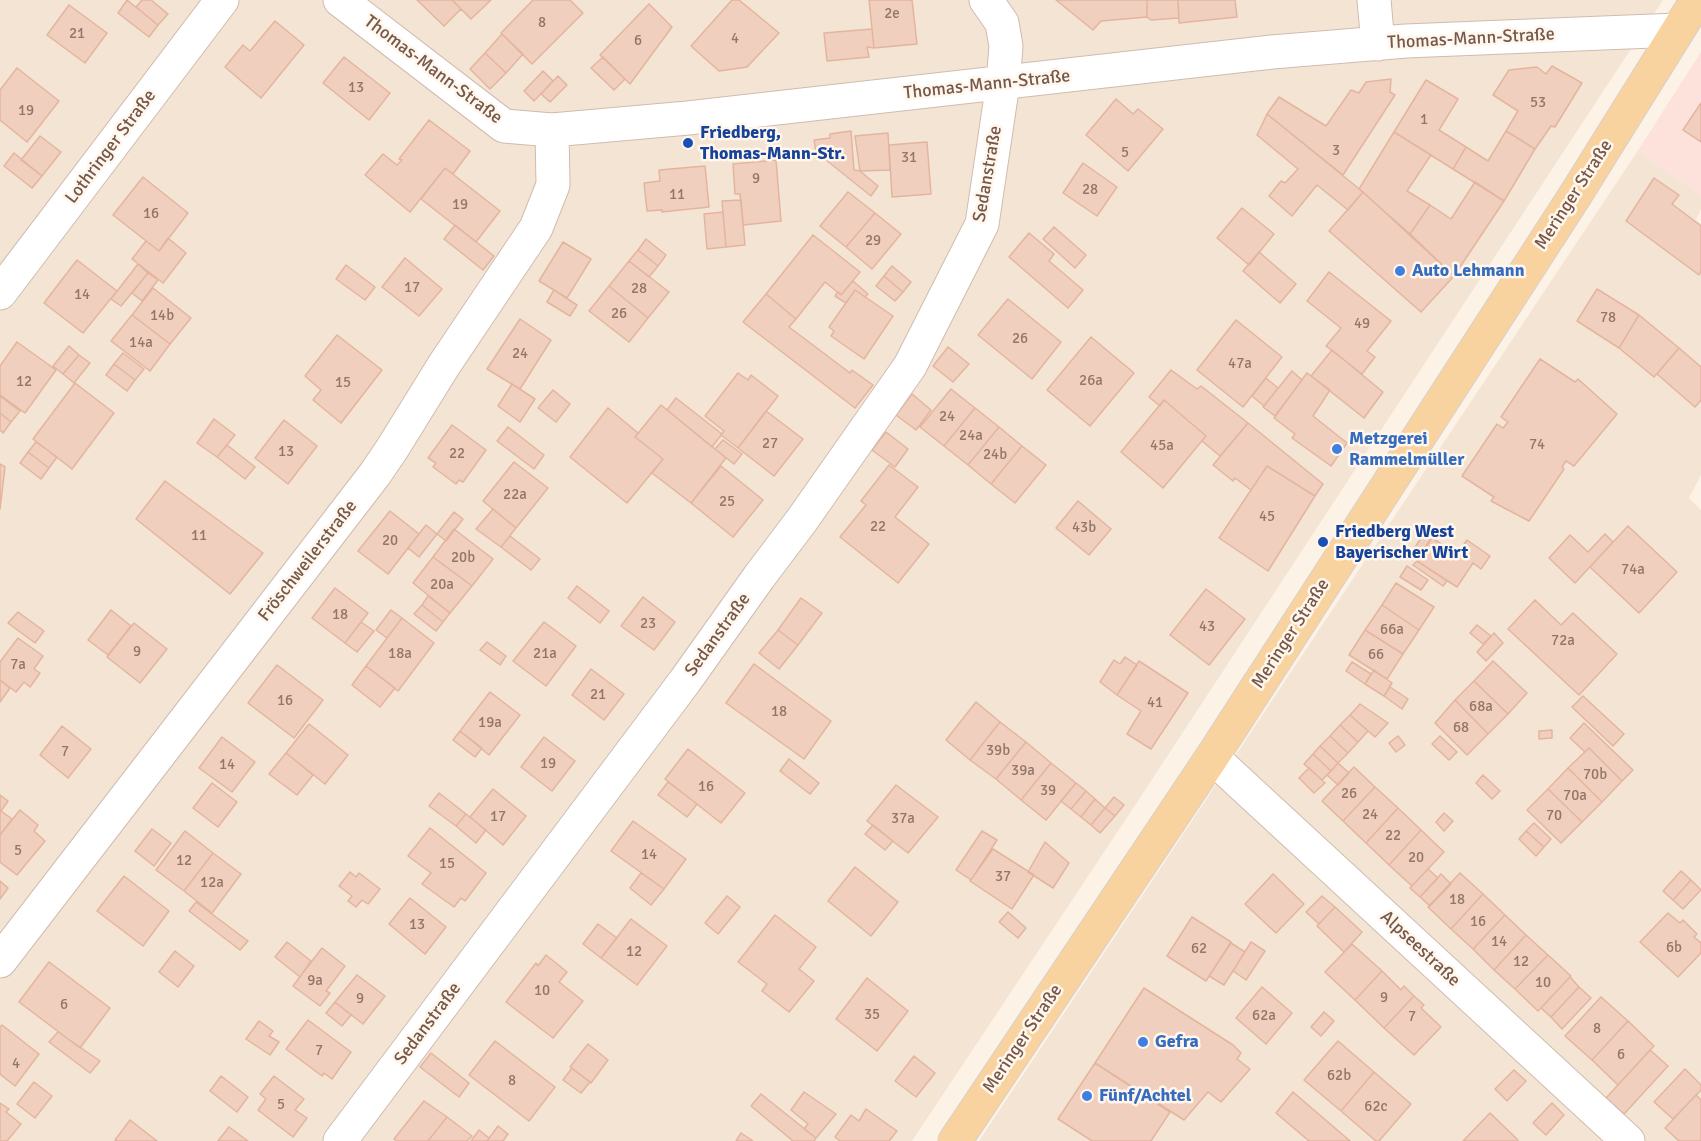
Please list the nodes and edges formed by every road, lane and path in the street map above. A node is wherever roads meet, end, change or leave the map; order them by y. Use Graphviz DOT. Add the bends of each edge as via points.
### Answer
graph roads {
  1 [pos="222,0"];
  2 [pos="340,0"];
  3 [pos="986,0"];
  4 [pos="1374,0"];
  5 [pos="1696,0"];
  6 [pos="1677,30"];
  7 [pos="1378,44"];
  8 [pos="1003,83"];
  9 [pos="552,130"];
  10 [pos="1,288"];
  11 [pos="1212,757"];
  12 [pos="0,961"];
  13 [pos="340,1141"];
  14 [pos="955,1141"];
  15 [pos="1628,1141"];
  1 -- 10 [label="street, Lothringer Straße"];
  2 -- 9 [label="street, Thomas-Mann-Straße" via="504,126"];
  3 -- 8 [label="street, Sedanstraße" via="1002,23 1006,46"];
  4 -- 7 [label="street"];
  5 -- 6 [label="main road, Meringer Straße"];
  6 -- 7 [label="street, Thomas-Mann-Straße"];
  6 -- 11 [label="main road, Meringer Straße" via="1576,194"];
  7 -- 8 [label="street, Thomas-Mann-Straße" via="1272,52"];
  8 -- 9 [label="street, Thomas-Mann-Straße"];
  8 -- 13 [label="street, Sedanstraße" via="982,224 910,366 685,681"];
  9 -- 12 [label="street, Fröschweilerstraße" via="553,185 536,228 392,449"];
  11 -- 14 [label="main road, Meringer Straße"];
  11 -- 15 [label="street, Alpseestraße"];
}
